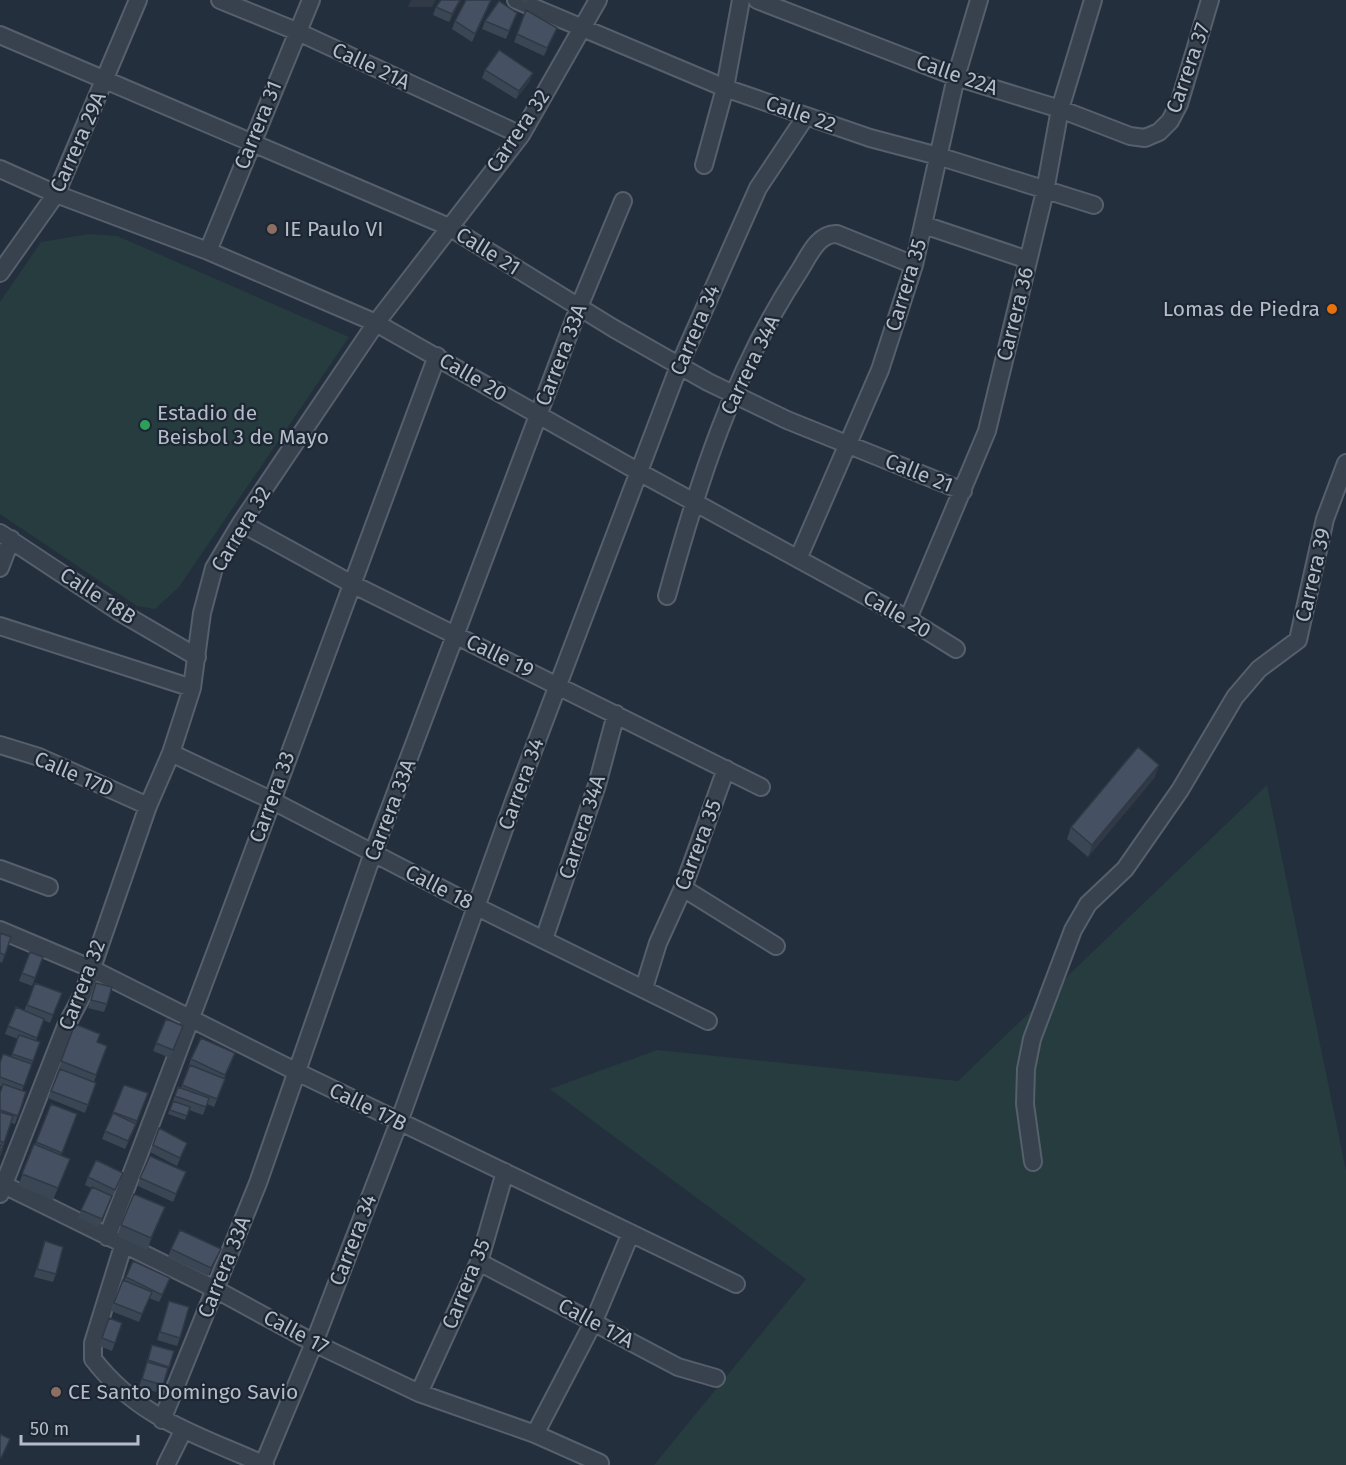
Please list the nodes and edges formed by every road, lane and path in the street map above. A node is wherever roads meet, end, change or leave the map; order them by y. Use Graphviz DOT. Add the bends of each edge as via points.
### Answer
graph roads {
  1 [pos="138,0"];
  2 [pos="220,0"];
  3 [pos="311,0"];
  4 [pos="516,0"];
  5 [pos="598,0"];
  6 [pos="741,0"];
  7 [pos="758,0"];
  8 [pos="979,0"];
  9 [pos="1093,0"];
  10 [pos="1210,0"];
  11 [pos="582,27"];
  12 [pos="296,31"];
  13 [pos="0,35"];
  14 [pos="956,77"];
  15 [pos="106,80"];
  16 [pos="725,88"];
  17 [pos="1060,109"];
  18 [pos="806,116"];
  19 [pos="1158,132"];
  20 [pos="521,135"];
  21 [pos="251,142"];
  22 [pos="938,156"];
  23 [pos="704,165"];
  24 [pos="0,169"];
  25 [pos="1045,191"];
  26 [pos="56,194"];
  27 [pos="624,201"];
  28 [pos="1094,205"];
  29 [pos="924,225"];
  30 [pos="449,227"];
  31 [pos="208,251"];
  32 [pos="1028,260"];
  33 [pos="914,265"];
  34 [pos="0,273"];
  35 [pos="579,307"];
  36 [pos="376,323"];
  37 [pos="437,356"];
  38 [pos="679,366"];
  39 [pos="733,393"];
  40 [pos="539,414"];
  41 [pos="848,444"];
  42 [pos="1346,463"];
  43 [pos="639,472"];
  44 [pos="963,491"];
  45 [pos="694,501"];
  46 [pos="241,523"];
  47 [pos="5,536"];
  48 [pos="798,559"];
  49 [pos="0,568"];
  50 [pos="352,584"];
  51 [pos="667,596"];
  52 [pos="908,619"];
  53 [pos="0,626"];
  54 [pos="457,635"];
  55 [pos="956,649"];
  56 [pos="197,657"];
  57 [pos="558,685"];
  58 [pos="192,688"];
  59 [pos="616,714"];
  60 [pos="0,745"];
  61 [pos="171,753"];
  62 [pos="726,769"];
  63 [pos="761,787"];
  64 [pos="271,800"];
  65 [pos="148,806"];
  66 [pos="373,853"];
  67 [pos="2,874"];
  68 [pos="49,887"];
  69 [pos="683,888"];
  70 [pos="477,907"];
  71 [pos="0,930"];
  72 [pos="544,939"];
  73 [pos="776,946"];
  74 [pos="90,968"];
  75 [pos="644,988"];
  76 [pos="193,1019"];
  77 [pos="708,1021"];
  78 [pos="295,1071"];
  79 [pos="399,1122"];
  80 [pos="1033,1162"];
  81 [pos="505,1172"];
  82 [pos="1,1187"];
  83 [pos="630,1235"];
  84 [pos="107,1238"];
  85 [pos="123,1246"];
  86 [pos="479,1262"];
  87 [pos="736,1284"];
  88 [pos="215,1289"];
  89 [pos="594,1321"];
  90 [pos="314,1343"];
  91 [pos="716,1378"];
  92 [pos="419,1393"];
  93 [pos="162,1420"];
  94 [pos="183,1431"];
  95 [pos="535,1434"];
  96 [pos="600,1462"];
  97 [pos="166,1465"];
  98 [pos="264,1465"];
  1 -- 15 [label="street, Carrera 29A"];
  2 -- 12 [label="street, Calle 21A"];
  3 -- 12 [label="street, Carrera 31"];
  4 -- 11 [label="street, Calle 22"];
  5 -- 11 [label="street, Carrera 32"];
  6 -- 16 [label="street"];
  7 -- 14 [label="street, Calle 22A"];
  8 -- 14 [label="street, Carrera 35"];
  9 -- 17 [label="street, Carrera 36"];
  10 -- 19 [label="street, Carrera 37" via="1179,104"];
  11 -- 16 [label="street, Calle 22"];
  11 -- 20 [label="street, Carrera 32"];
  12 -- 20 [label="street, Calle 21A"];
  12 -- 21 [label="street, Carrera 31"];
  13 -- 15 [label="street, Calle 21"];
  14 -- 17 [label="street, Calle 22A"];
  14 -- 22 [label="street, Carrera 35"];
  15 -- 21 [label="street, Calle 21"];
  15 -- 26 [label="street, Carrera 29A"];
  16 -- 18 [label="street, Calle 22"];
  16 -- 23 [label="street"];
  17 -- 19 [label="street, Calle 22A" via="1130,135 1145,138"];
  17 -- 25 [label="street, Carrera 36"];
  18 -- 22 [label="street, Calle 22"];
  18 -- 38 [label="street, Carrera 34" via="758,188"];
  20 -- 30 [label="street, Carrera 32"];
  21 -- 30 [label="street, Calle 21"];
  21 -- 31 [label="street, Carrera 31"];
  22 -- 25 [label="street, Calle 22"];
  22 -- 29 [label="street, Carrera 35"];
  24 -- 26 [label="street, Calle 20"];
  25 -- 28 [label="street, Calle 22"];
  25 -- 32 [label="street, Carrera 36"];
  26 -- 31 [label="street, Calle 20"];
  26 -- 34 [label="street, Carrera 29A"];
  27 -- 35 [label="street, Carrera 33A"];
  29 -- 32 [label="street"];
  29 -- 33 [label="street, Carrera 35"];
  30 -- 35 [label="street, Calle 21"];
  30 -- 36 [label="street, Carrera 32"];
  31 -- 36 [label="street, Calle 20"];
  32 -- 44 [label="street, Carrera 36" via="987,431"];
  33 -- 39 [label="street, Carrera 34A" via="837,234 820,240 788,288"];
  33 -- 41 [label="street, Carrera 35" via="880,370"];
  35 -- 38 [label="street, Calle 21"];
  35 -- 40 [label="street, Carrera 33A"];
  36 -- 37 [label="street, Calle 20"];
  36 -- 46 [label="street, Carrera 32"];
  37 -- 40 [label="street, Calle 20"];
  37 -- 50 [label="street, Carrera 33"];
  38 -- 39 [label="street, Calle 21"];
  38 -- 43 [label="street, Carrera 34"];
  39 -- 41 [label="street, Calle 21"];
  39 -- 45 [label="street, Carrera 34A"];
  40 -- 43 [label="street, Calle 20"];
  40 -- 54 [label="street, Carrera 33A"];
  41 -- 44 [label="street, Calle 21"];
  41 -- 48 [label="street, Carrera 35"];
  42 -- 80 [label="street, Carrera 39" via="1326,519 1298,640 1259,669 1235,697 1180,790 1125,869 1088,904 1073,930 1032,1039 1026,1069 1025,1104"];
  43 -- 45 [label="street, Calle 20"];
  43 -- 57 [label="street, Carrera 34"];
  44 -- 52 [label="street, Carrera 36"];
  45 -- 48 [label="street, Calle 20"];
  45 -- 51 [label="street, Carrera 34A"];
  46 -- 50 [label="street, Calle 19"];
  46 -- 56 [label="street, Carrera 32" via="214,568 202,613"];
  47 -- 49 [label="street"];
  47 -- 56 [label="street, Calle 18B"];
  48 -- 52 [label="street, Calle 20"];
  50 -- 54 [label="street, Calle 19"];
  50 -- 64 [label="street, Carrera 33"];
  52 -- 55 [label="street, Calle 20"];
  53 -- 58 [label="street"];
  54 -- 57 [label="street, Calle 19"];
  54 -- 66 [label="street, Carrera 33A"];
  56 -- 58 [label="street, Carrera 32"];
  57 -- 59 [label="street, Calle 19"];
  57 -- 70 [label="street, Carrera 34"];
  58 -- 61 [label="street, Carrera 32"];
  59 -- 62 [label="street, Calle 19"];
  59 -- 72 [label="street, Carrera 34A" via="597,785"];
  60 -- 65 [label="street, Calle 17D"];
  61 -- 64 [label="street, Calle 18"];
  61 -- 65 [label="street, Carrera 32"];
  62 -- 63 [label="street, Calle 19"];
  62 -- 69 [label="street, Carrera 35"];
  64 -- 66 [label="street, Calle 18"];
  64 -- 76 [label="street, Carrera 33"];
  65 -- 74 [label="street, Carrera 32"];
  66 -- 70 [label="street, Calle 18"];
  66 -- 78 [label="street, Carrera 33A"];
  67 -- 68 [label="street"];
  69 -- 73 [label="street"];
  69 -- 75 [label="street, Carrera 35" via="658,943"];
  70 -- 72 [label="street, Calle 18"];
  70 -- 79 [label="street, Carrera 34"];
  71 -- 74 [label="street, Calle 17B"];
  72 -- 75 [label="street, Calle 18"];
  74 -- 76 [label="street, Calle 17B"];
  74 -- 82 [label="street, Carrera 32" via="13,1167"];
  75 -- 77 [label="street, Calle 18"];
  76 -- 78 [label="street, Calle 17B"];
  76 -- 84 [label="street, Carrera 33"];
  78 -- 79 [label="street, Calle 17B"];
  78 -- 88 [label="street, Carrera 33A" via="258,1184"];
  79 -- 81 [label="street, Calle 17B"];
  79 -- 90 [label="street, Carrera 34"];
  81 -- 83 [label="street, Calle 17B"];
  81 -- 86 [label="street, Carrera 35"];
  82 -- 84 [label="street, Calle 17"];
  83 -- 87 [label="street, Calle 17B"];
  83 -- 89 [label="street"];
  84 -- 85 [label="street, Calle 17"];
  85 -- 88 [label="street, Calle 17"];
  85 -- 93 [label="street" via="93,1343 93,1359 126,1395"];
  86 -- 89 [label="street, Calle 17A"];
  86 -- 92 [label="street, Carrera 35"];
  88 -- 90 [label="street, Calle 17"];
  88 -- 93 [label="street, Carrera 33A"];
  89 -- 91 [label="street, Calle 17A" via="678,1367"];
  89 -- 95 [label="street"];
  90 -- 92 [label="street, Calle 17"];
  90 -- 98 [label="street, Carrera 34"];
  92 -- 95 [label="street, Calle 17"];
  93 -- 94 [label="street"];
  94 -- 97 [label="street"];
  94 -- 98 [label="street"];
  95 -- 96 [label="street, Calle 17"];
}
